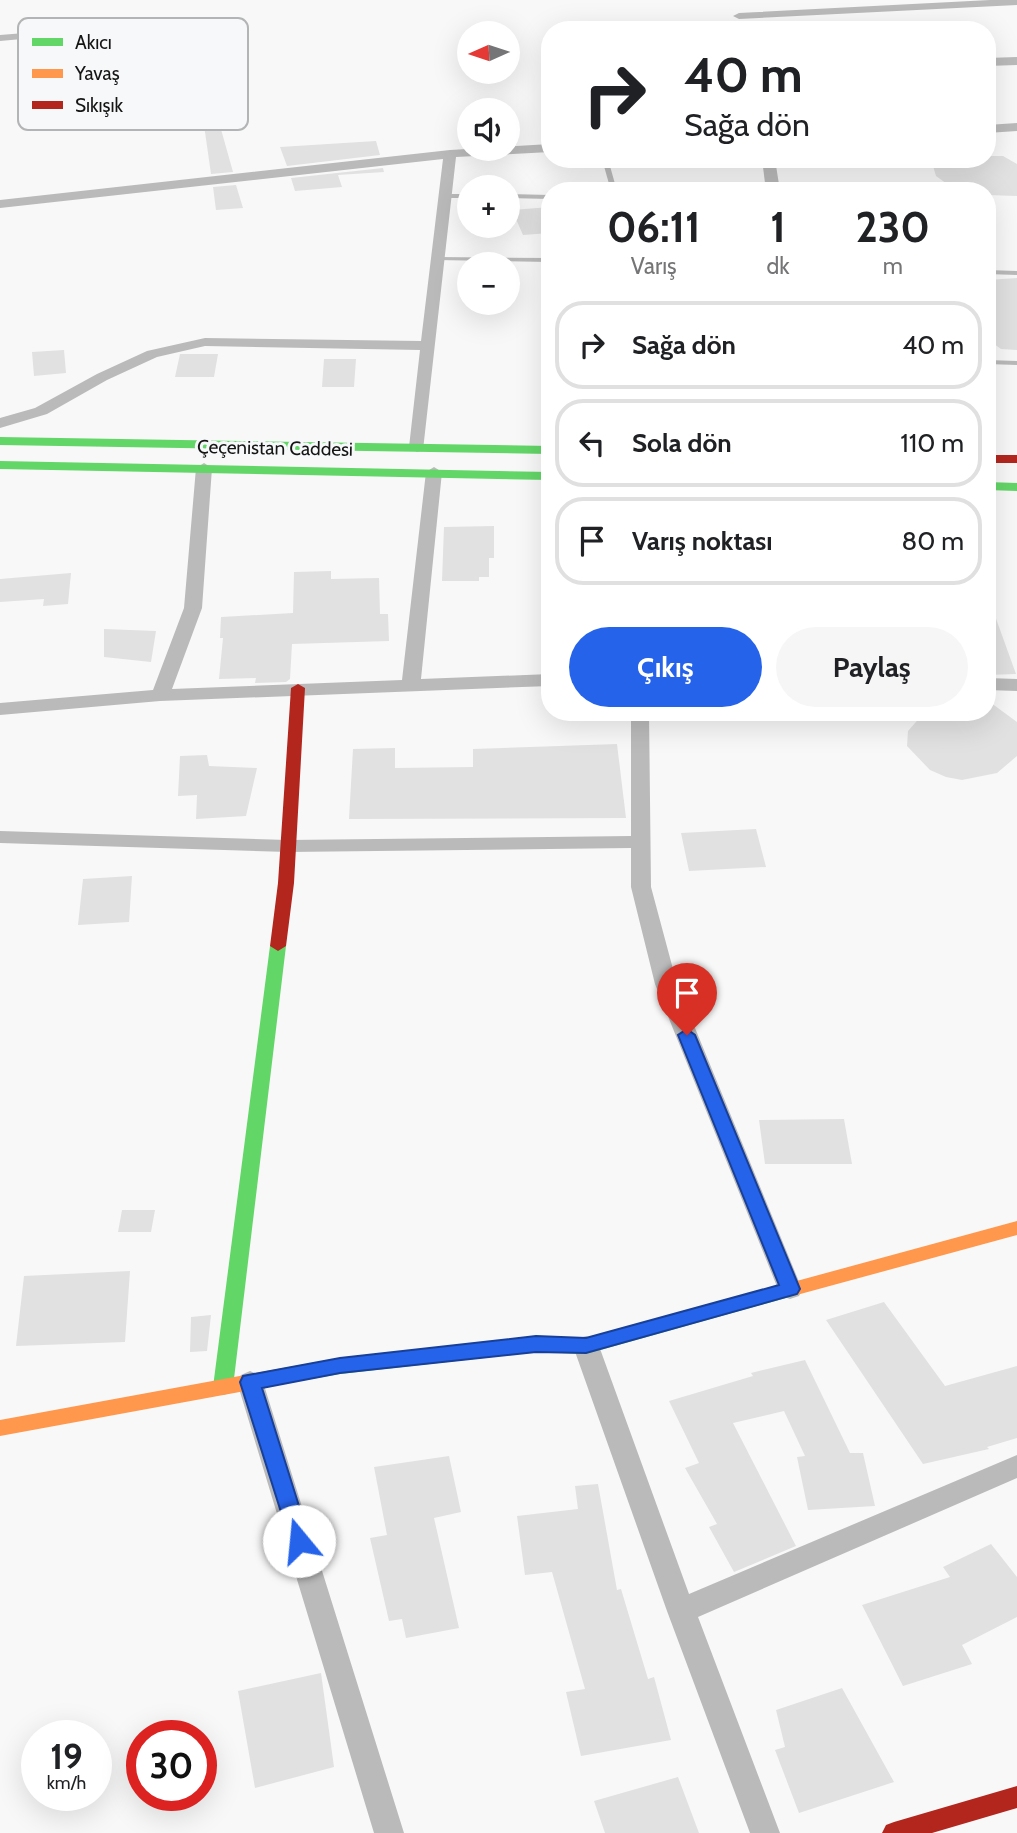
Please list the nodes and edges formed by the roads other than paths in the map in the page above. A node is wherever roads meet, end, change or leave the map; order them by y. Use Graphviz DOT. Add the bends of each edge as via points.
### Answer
graph roads {
  1 [pos="734,0"];
  2 [pos="1017,2"];
  3 [pos="738,16"];
  4 [pos="739,21"];
  5 [pos="18,37"];
  6 [pos="0,38"];
  7 [pos="1017,61"];
  8 [pos="996,62"];
  9 [pos="1017,127"];
  10 [pos="996,128"];
  11 [pos="541,149"];
  12 [pos="450,154"];
  13 [pos="445,196"];
  14 [pos="457,196"];
  15 [pos="520,196"];
  16 [pos="541,197"];
  17 [pos="0,204"];
  18 [pos="438,259"];
  19 [pos="541,260"];
  20 [pos="996,272"];
  21 [pos="1017,273"];
  22 [pos="429,346"];
  23 [pos="996,362"];
  24 [pos="1017,363"];
  25 [pos="0,424"];
  26 [pos="0,441"];
  27 [pos="417,447"];
  28 [pos="541,450"];
  29 [pos="996,459"];
  30 [pos="1017,459"];
  31 [pos="0,465"];
  32 [pos="204,468"];
  33 [pos="434,472"];
  34 [pos="541,475"];
  35 [pos="996,486"];
  36 [pos="1017,487"];
  37 [pos="541,680"];
  38 [pos="411,684"];
  39 [pos="996,684"];
  40 [pos="1017,685"];
  41 [pos="298,688"];
  42 [pos="160,695"];
  43 [pos="0,709"];
  44 [pos="640,721"];
  45 [pos="0,837"];
  46 [pos="641,842"];
  47 [pos="288,845"];
  48 [pos="1017,1228"];
  49 [pos="790,1289"];
  50 [pos="586,1346"];
  51 [pos="237,1384"];
  52 [pos="0,1428"];
  53 [pos="1017,1466"];
  54 [pos="681,1611"];
  55 [pos="1017,1797"];
  56 [pos="389,1833"];
  57 [pos="765,1833"];
  58 [pos="894,1833"];
  1 -- 3 [label="street"];
  2 -- 3 [label="street"];
  3 -- 4 [label="street"];
  5 -- 6 [label="street"];
  7 -- 8 [label="street"];
  9 -- 10 [label="street"];
  11 -- 12 [label="street"];
  12 -- 13 [label="street"];
  12 -- 17 [label="street"];
  13 -- 14 [label="lane"];
  13 -- 18 [label="street"];
  15 -- 16 [label="lane"];
  18 -- 19 [label="lane"];
  18 -- 22 [label="street"];
  20 -- 21 [label="lane"];
  22 -- 25 [label="street" via="205,342 152,354 41,411"];
  22 -- 27 [label="street"];
  23 -- 24 [label="lane"];
  26 -- 27 [label="street, Çeçenistan Caddesi"];
  27 -- 28 [label="street, Çeçenistan Caddesi"];
  29 -- 30 [label="street"];
  31 -- 32 [label="street, Çeçenistan Caddesi"];
  32 -- 33 [label="street, Çeçenistan Caddesi"];
  32 -- 42 [label="street" via="193,608"];
  33 -- 34 [label="street, Çeçenistan Caddesi"];
  33 -- 38 [label="street"];
  35 -- 36 [label="street"];
  37 -- 38 [label="street"];
  38 -- 41 [label="street"];
  39 -- 40 [label="street"];
  41 -- 42 [label="street"];
  41 -- 47 [label="street"];
  42 -- 43 [label="street"];
  44 -- 46 [label="street"];
  45 -- 47 [label="street"];
  46 -- 47 [label="street"];
  46 -- 49 [label="street" via="641,887 666,984"];
  47 -- 51 [label="street"];
  48 -- 49 [label="street"];
  49 -- 50 [label="street"];
  50 -- 51 [label="street" via="536,1344 340,1366"];
  50 -- 54 [label="street"];
  51 -- 52 [label="street"];
  51 -- 56 [label="street"];
  53 -- 54 [label="street"];
  54 -- 57 [label="street"];
  55 -- 58 [label="street"];
}
